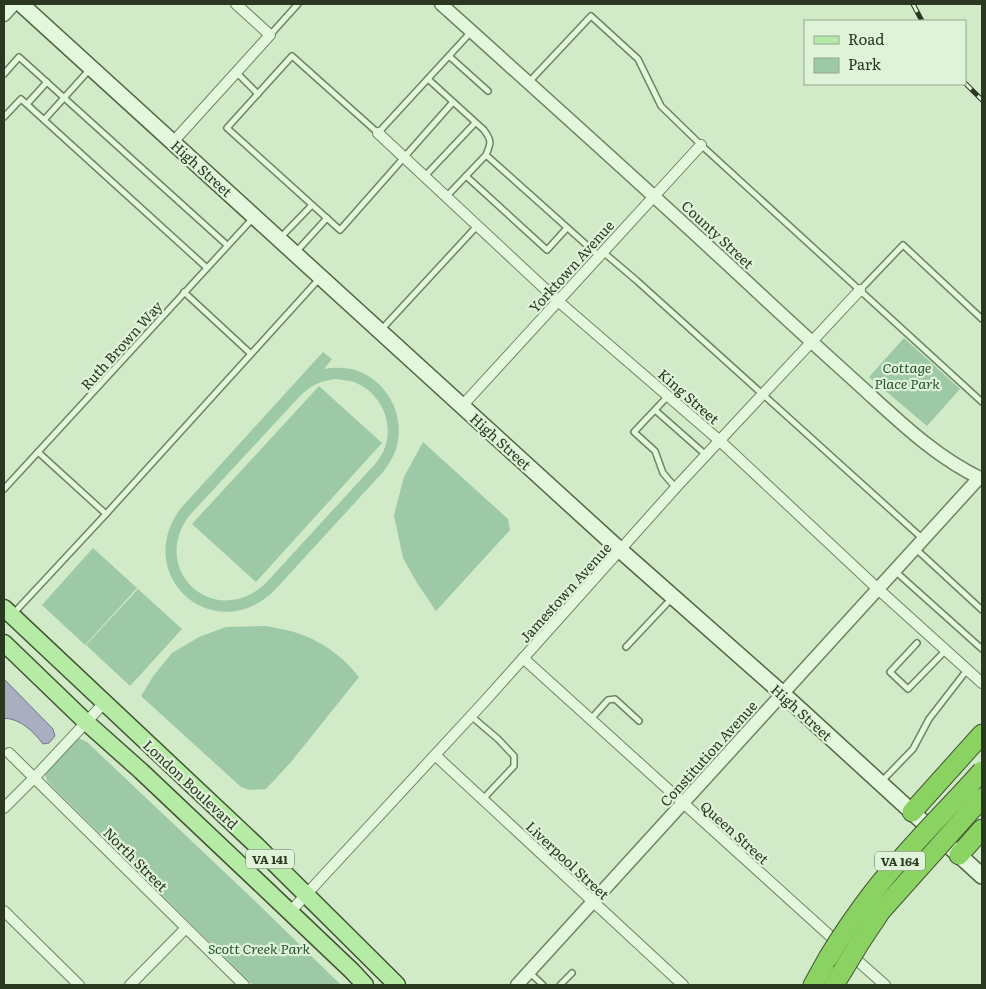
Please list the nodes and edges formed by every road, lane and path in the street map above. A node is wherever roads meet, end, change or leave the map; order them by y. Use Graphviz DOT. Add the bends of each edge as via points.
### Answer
graph roads {
  1 [pos="14,4"];
  2 [pos="21,4"];
  3 [pos="236,4"];
  4 [pos="296,4"];
  5 [pos="441,4"];
  6 [pos="4,15"];
  7 [pos="472,31"];
  8 [pos="270,35"];
  9 [pos="449,56"];
  10 [pos="91,68"];
  11 [pos="236,72"];
  12 [pos="4,74"];
  13 [pos="428,79"];
  14 [pos="47,82"];
  15 [pos="529,83"];
  16 [pos="488,91"];
  17 [pos="258,94"];
  18 [pos="64,97"];
  19 [pos="453,102"];
  20 [pos="27,104"];
  21 [pos="4,118"];
  22 [pos="44,120"];
  23 [pos="476,122"];
  24 [pos="378,134"];
  25 [pos="173,142"];
  26 [pos="701,145"];
  27 [pos="486,155"];
  28 [pos="404,158"];
  29 [pos="466,176"];
  30 [pos="424,177"];
  31 [pos="655,196"];
  32 [pos="446,197"];
  33 [pos="312,205"];
  34 [pos="255,216"];
  35 [pos="327,218"];
  36 [pos="477,226"];
  37 [pos="567,228"];
  38 [pos="280,239"];
  39 [pos="227,245"];
  40 [pos="295,253"];
  41 [pos="601,254"];
  42 [pos="207,268"];
  43 [pos="321,276"];
  44 [pos="860,290"];
  45 [pos="184,292"];
  46 [pos="558,301"];
  47 [pos="982,320"];
  48 [pos="380,331"];
  49 [pos="811,342"];
  50 [pos="251,354"];
  51 [pos="763,394"];
  52 [pos="668,396"];
  53 [pos="982,402"];
  54 [pos="462,406"];
  55 [pos="655,410"];
  56 [pos="720,440"];
  57 [pos="38,452"];
  58 [pos="706,455"];
  59 [pos="981,477"];
  60 [pos="4,487"];
  61 [pos="676,488"];
  62 [pos="106,514"];
  63 [pos="919,544"];
  64 [pos="620,550"];
  65 [pos="894,571"];
  66 [pos="878,589"];
  67 [pos="673,597"];
  68 [pos="982,610"];
  69 [pos="8,612"];
  70 [pos="4,643"];
  71 [pos="917,643"];
  72 [pos="626,647"];
  73 [pos="982,649"];
  74 [pos="946,650"];
  75 [pos="523,658"];
  76 [pos="967,670"];
  77 [pos="981,682"];
  78 [pos="782,694"];
  79 [pos="104,702"];
  80 [pos="471,716"];
  81 [pos="591,719"];
  82 [pos="639,721"];
  83 [pos="86,722"];
  84 [pos="982,734"];
  85 [pos="9,752"];
  86 [pos="435,755"];
  87 [pos="982,771"];
  88 [pos="35,777"];
  89 [pos="880,783"];
  90 [pos="982,798"];
  91 [pos="482,799"];
  92 [pos="683,803"];
  93 [pos="4,808"];
  94 [pos="912,812"];
  95 [pos="982,829"];
  96 [pos="959,855"];
  97 [pos="982,876"];
  98 [pos="306,894"];
  99 [pos="593,902"];
  100 [pos="4,911"];
  101 [pos="290,912"];
  102 [pos="186,928"];
  103 [pos="529,972"];
  104 [pos="572,973"];
  105 [pos="838,979"];
  106 [pos="79,985"];
  107 [pos="130,985"];
  108 [pos="244,985"];
  109 [pos="365,985"];
  110 [pos="396,985"];
  111 [pos="517,985"];
  112 [pos="543,985"];
  113 [pos="560,985"];
  114 [pos="682,985"];
  115 [pos="812,985"];
  116 [pos="884,985"];
  1 -- 6 [label="street"];
  2 -- 10 [label="main road, High Street"];
  3 -- 8 [label="street"];
  4 -- 8 [label="lane"];
  5 -- 7 [label="street, County Street"];
  7 -- 9 [label="lane"];
  7 -- 15 [label="street, County Street"];
  8 -- 11 [label="street"];
  9 -- 13 [label="lane"];
  9 -- 16 [label="lane"];
  10 -- 18 [label="lane"];
  10 -- 25 [label="main road, High Street"];
  11 -- 17 [label="lane"];
  11 -- 25 [label="street"];
  12 -- 14 [label="lane" via="19,57"];
  13 -- 19 [label="lane"];
  13 -- 24 [label="lane"];
  14 -- 18 [label="lane"];
  14 -- 20 [label="lane"];
  15 -- 26 [label="lane" via="591,16 638,59 661,106"];
  15 -- 31 [label="street, County Street"];
  17 -- 24 [label="lane" via="292,56"];
  17 -- 33 [label="lane" via="227,128"];
  18 -- 22 [label="lane"];
  18 -- 39 [label="lane"];
  19 -- 23 [label="lane"];
  19 -- 28 [label="lane"];
  20 -- 21 [label="lane" via="21,99"];
  20 -- 22 [label="lane"];
  22 -- 42 [label="lane"];
  23 -- 27 [label="lane" via="489,136 491,143"];
  23 -- 30 [label="lane"];
  24 -- 28 [label="street, King Street"];
  25 -- 34 [label="main road, High Street"];
  26 -- 31 [label="street, Yorktown Avenue"];
  26 -- 44 [label="lane"];
  27 -- 29 [label="lane"];
  27 -- 37 [label="lane"];
  28 -- 30 [label="street, King Street"];
  28 -- 35 [label="lane" via="340,230"];
  29 -- 32 [label="lane"];
  29 -- 37 [label="lane" via="547,250"];
  30 -- 32 [label="street, King Street"];
  31 -- 41 [label="street, Yorktown Avenue"];
  31 -- 49 [label="street, County Street"];
  32 -- 36 [label="street, King Street"];
  33 -- 35 [label="lane"];
  33 -- 38 [label="lane"];
  34 -- 38 [label="main road, High Street"];
  34 -- 39 [label="lane, Ruth Brown Way"];
  35 -- 40 [label="lane"];
  36 -- 46 [label="street, King Street"];
  36 -- 48 [label="lane"];
  37 -- 41 [label="lane"];
  38 -- 40 [label="main road, High Street"];
  39 -- 42 [label="lane, Ruth Brown Way"];
  40 -- 43 [label="main road, High Street"];
  41 -- 46 [label="street, Yorktown Avenue"];
  41 -- 51 [label="lane" via="636,280"];
  42 -- 45 [label="lane, Ruth Brown Way"];
  43 -- 48 [label="main road, High Street"];
  43 -- 50 [label="lane"];
  44 -- 47 [label="lane" via="903,245"];
  44 -- 49 [label="street, Jamestown Avenue"];
  44 -- 53 [label="lane"];
  45 -- 50 [label="lane"];
  45 -- 57 [label="lane, Ruth Brown Way"];
  46 -- 52 [label="street, King Street"];
  46 -- 54 [label="street, Yorktown Avenue"];
  48 -- 54 [label="main road, High Street"];
  49 -- 51 [label="street, Jamestown Avenue"];
  49 -- 59 [label="street, County Street" via="923,442 954,464"];
  50 -- 62 [label="lane"];
  51 -- 56 [label="street, Jamestown Avenue"];
  51 -- 63 [label="lane"];
  52 -- 55 [label="lane"];
  52 -- 56 [label="street, King Street"];
  54 -- 64 [label="main road, High Street"];
  55 -- 58 [label="lane"];
  55 -- 61 [label="lane" via="634,432 655,451 663,473"];
  56 -- 58 [label="street, Jamestown Avenue"];
  56 -- 66 [label="street, King Street"];
  57 -- 60 [label="lane, Ruth Brown Way"];
  57 -- 62 [label="lane"];
  58 -- 61 [label="street, Jamestown Avenue"];
  59 -- 63 [label="street, Constitution Avenue"];
  61 -- 64 [label="street, Jamestown Avenue"];
  62 -- 69 [label="lane"];
  63 -- 65 [label="street, Constitution Avenue"];
  63 -- 68 [label="lane"];
  64 -- 67 [label="main road, High Street"];
  64 -- 75 [label="street, Jamestown Avenue"];
  65 -- 66 [label="street, Constitution Avenue"];
  65 -- 73 [label="lane"];
  66 -- 74 [label="street, King Street"];
  66 -- 78 [label="street, Constitution Avenue"];
  67 -- 72 [label="lane"];
  67 -- 78 [label="main road, High Street"];
  69 -- 79 [label="main road, London Boulevard / VA 141"];
  70 -- 83 [label="main road, London Boulevard / VA 141"];
  71 -- 74 [label="lane" via="890,672 908,690"];
  74 -- 76 [label="street, King Street"];
  75 -- 80 [label="street, Jamestown Avenue"];
  75 -- 81 [label="street, Queen Street"];
  76 -- 77 [label="street, King Street"];
  76 -- 89 [label="lane" via="929,719 913,750"];
  78 -- 89 [label="main road, High Street"];
  78 -- 92 [label="street, Constitution Avenue"];
  79 -- 83 [label="street"];
  79 -- 98 [label="main road, London Boulevard / VA 141"];
  80 -- 86 [label="street, Jamestown Avenue"];
  80 -- 91 [label="lane" via="514,756 514,766"];
  81 -- 82 [label="lane" via="608,700 615,699"];
  81 -- 92 [label="street, Queen Street"];
  83 -- 88 [label="street"];
  83 -- 101 [label="main road, London Boulevard / VA 141"];
  84 -- 94 [label="highway"];
  85 -- 88 [label="street, North Street"];
  86 -- 91 [label="street, Liverpool Street"];
  86 -- 98 [label="street, Jamestown Avenue"];
  87 -- 115 [label="highway, VA 164, bridge" via="873,892"];
  88 -- 93 [label="street"];
  88 -- 102 [label="street, North Street"];
  89 -- 94 [label="main road, High Street"];
  90 -- 105 [label="highway, VA 164, bridge" via="881,911"];
  91 -- 99 [label="street, Liverpool Street"];
  92 -- 99 [label="street, Constitution Avenue"];
  92 -- 116 [label="street, Queen Street"];
  94 -- 96 [label="main road, High Street"];
  95 -- 96 [label="highway"];
  96 -- 97 [label="main road, High Street"];
  98 -- 101 [label="street, Jamestown Avenue"];
  98 -- 110 [label="main road, London Boulevard / VA 141"];
  99 -- 103 [label="street, Constitution Avenue"];
  99 -- 114 [label="street, Liverpool Street"];
  100 -- 106 [label="street"];
  101 -- 109 [label="main road, London Boulevard / VA 141"];
  102 -- 107 [label="street"];
  102 -- 108 [label="street, North Street"];
  103 -- 111 [label="street, Constitution Avenue"];
  103 -- 112 [label="lane"];
  104 -- 113 [label="lane"];
}
